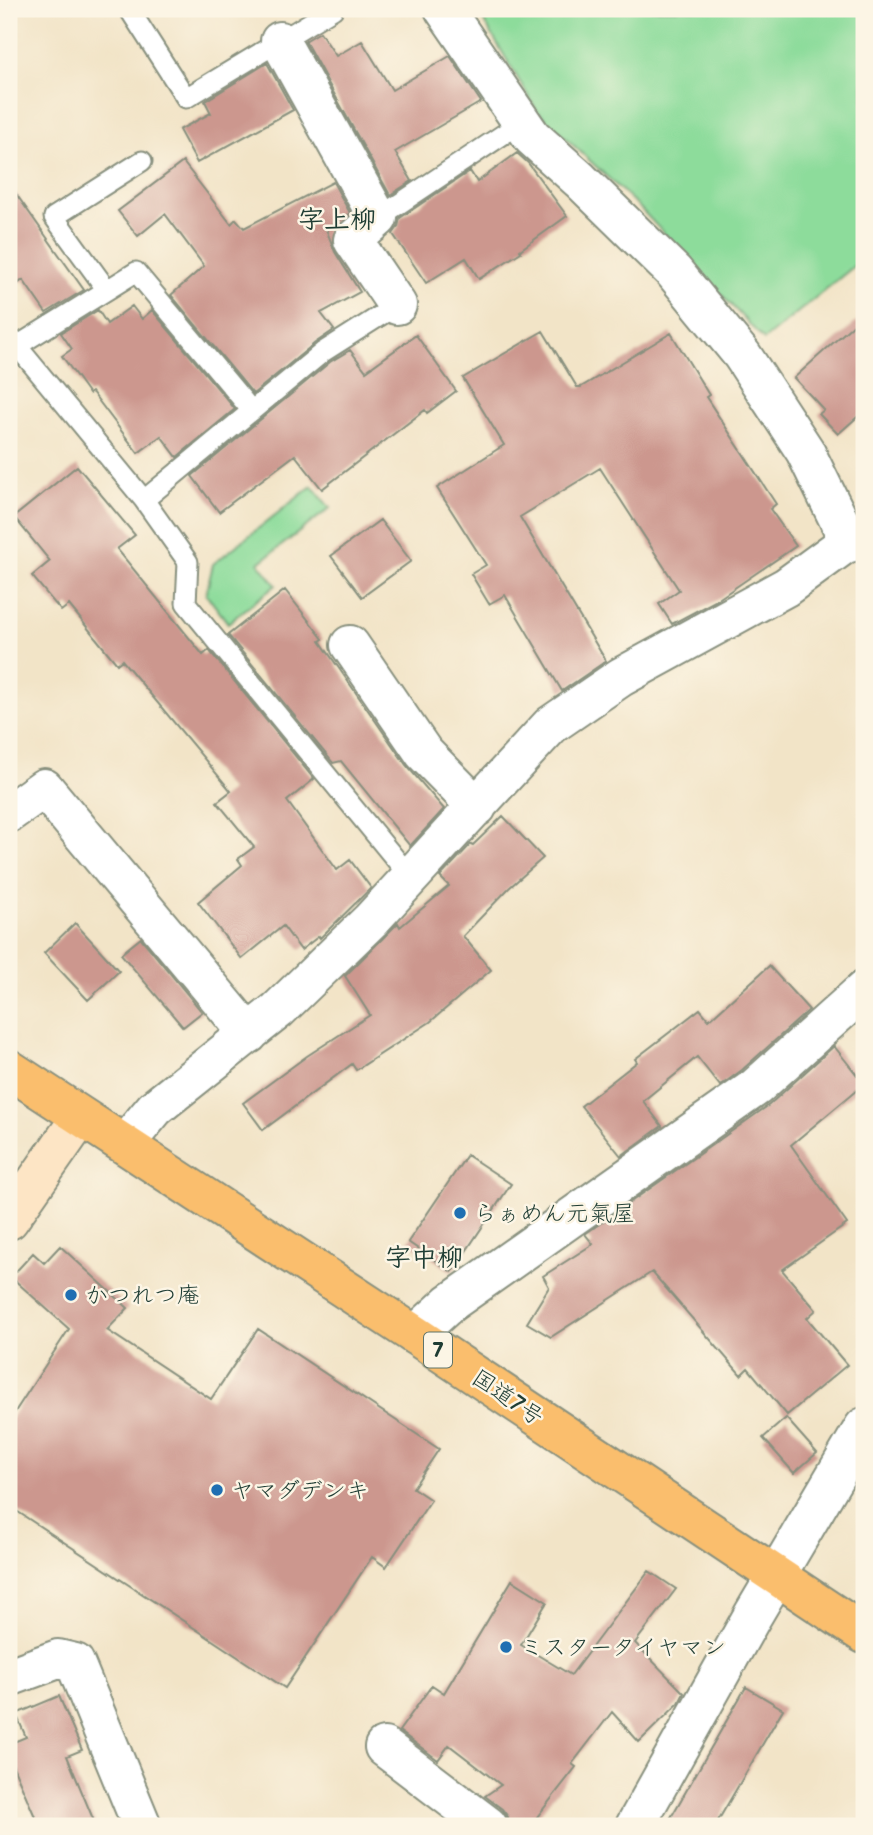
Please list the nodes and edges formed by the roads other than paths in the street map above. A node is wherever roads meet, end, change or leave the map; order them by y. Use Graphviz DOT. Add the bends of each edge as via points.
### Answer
graph roads {
  1 [pos="129,9"];
  2 [pos="333,9"];
  3 [pos="444,9"];
  4 [pos="280,41"];
  5 [pos="522,122"];
  6 [pos="142,161"];
  7 [pos="378,218"];
  8 [pos="107,290"];
  9 [pos="397,305"];
  10 [pos="13,349"];
  11 [pos="252,411"];
  12 [pos="144,500"];
  13 [pos="857,536"];
  14 [pos="350,645"];
  15 [pos="477,807"];
  16 [pos="9,813"];
  17 [pos="411,878"];
  18 [pos="864,990"];
  19 [pos="249,1034"];
  20 [pos="9,1069"];
  21 [pos="81,1117"];
  22 [pos="125,1144"];
  23 [pos="9,1220"];
  24 [pos="415,1335"];
  25 [pos="864,1427"];
  26 [pos="777,1575"];
  27 [pos="864,1634"];
  28 [pos="9,1677"];
  29 [pos="384,1747"];
  30 [pos="142,1826"];
  31 [pos="488,1826"];
  32 [pos="635,1826"];
  1 -- 4 [label="lane" via="186,97"];
  2 -- 4 [label="lane"];
  3 -- 5 [label="street"];
  4 -- 7 [label="street"];
  5 -- 7 [label="lane"];
  5 -- 13 [label="street" via="532,137 674,272 742,355"];
  6 -- 8 [label="lane" via="54,217"];
  7 -- 9 [label="street" via="353,240"];
  8 -- 10 [label="lane"];
  8 -- 11 [label="lane" via="136,272"];
  9 -- 11 [label="lane" via="323,352"];
  10 -- 12 [label="lane"];
  11 -- 12 [label="lane"];
  12 -- 17 [label="lane" via="188,562 186,603"];
  13 -- 15 [label="street" via="786,587 621,677 551,725"];
  14 -- 15 [label="street" via="424,753"];
  15 -- 17 [label="street"];
  16 -- 19 [label="street" via="44,788"];
  17 -- 19 [label="street"];
  18 -- 24 [label="street" via="756,1087 450,1303"];
  19 -- 22 [label="street" via="155,1108"];
  20 -- 21 [label="highway, 国道7号 / 7"];
  21 -- 22 [label="highway, 国道7号 / 7"];
  21 -- 23 [label="street"];
  22 -- 24 [label="highway, 国道7号 / 7"];
  24 -- 26 [label="highway, 国道7号 / 7"];
  25 -- 26 [label="street"];
  26 -- 27 [label="highway, 国道7号 / 7"];
  26 -- 32 [label="street"];
  28 -- 30 [label="street" via="58,1659 75,1662"];
  29 -- 31 [label="street"];
}
